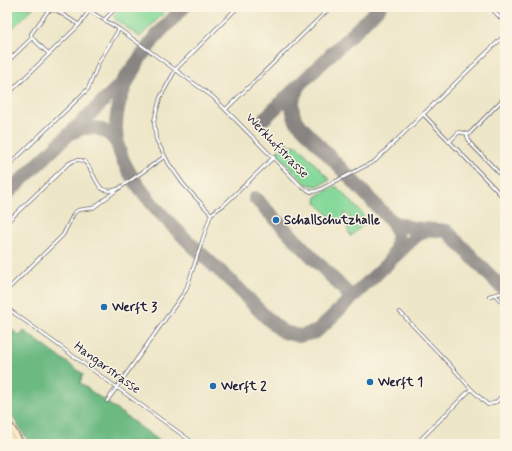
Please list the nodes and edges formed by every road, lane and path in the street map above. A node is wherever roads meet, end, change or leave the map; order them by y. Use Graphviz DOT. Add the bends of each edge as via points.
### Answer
graph roads {
  1 [pos="84,7"];
  2 [pos="117,7"];
  3 [pos="238,7"];
  4 [pos="331,7"];
  5 [pos="490,7"];
  6 [pos="89,11"];
  7 [pos="105,19"];
  8 [pos="505,23"];
  9 [pos="79,25"];
  10 [pos="119,29"];
  11 [pos="505,35"];
  12 [pos="32,38"];
  13 [pos="502,38"];
  14 [pos="505,41"];
  15 [pos="49,54"];
  16 [pos="7,62"];
  17 [pos="176,69"];
  18 [pos="7,95"];
  19 [pos="505,97"];
  20 [pos="226,109"];
  21 [pos="423,114"];
  22 [pos="468,134"];
  23 [pos="449,142"];
  24 [pos="164,157"];
  25 [pos="274,157"];
  26 [pos="7,167"];
  27 [pos="505,179"];
  28 [pos="118,189"];
  29 [pos="505,199"];
  30 [pos="211,214"];
  31 [pos="7,222"];
  32 [pos="7,290"];
  33 [pos="505,292"];
  34 [pos="489,296"];
  35 [pos="496,296"];
  36 [pos="505,305"];
  37 [pos="7,308"];
  38 [pos="400,312"];
  39 [pos="117,387"];
  40 [pos="471,389"];
  41 [pos="505,393"];
  42 [pos="107,401"];
  43 [pos="7,420"];
  44 [pos="7,433"];
  45 [pos="14,444"];
  46 [pos="21,444"];
  47 [pos="195,444"];
  48 [pos="416,444"];
  1 -- 6 [label="lane, Werkhofstrasse"];
  2 -- 7 [label="lane"];
  3 -- 17 [label="lane"];
  4 -- 20 [label="lane"];
  5 -- 8 [label="lane"];
  6 -- 7 [label="lane, Werkhofstrasse"];
  6 -- 9 [label="lane"];
  7 -- 10 [label="lane, Werkhofstrasse"];
  9 -- 12 [label="lane" via="52,9 31,34"];
  9 -- 15 [label="lane"];
  10 -- 17 [label="lane, Werkhofstrasse"];
  10 -- 26 [label="lane" via="99,62 88,89"];
  11 -- 13 [label="lane, Werkhofstrasse"];
  12 -- 15 [label="lane"];
  12 -- 16 [label="lane"];
  13 -- 14 [label="lane"];
  13 -- 21 [label="lane, Werkhofstrasse"];
  15 -- 18 [label="lane"];
  17 -- 20 [label="lane, Werkhofstrasse"];
  17 -- 24 [label="lane" via="160,98 154,121 156,139"];
  19 -- 22 [label="lane"];
  20 -- 25 [label="lane, Werkhofstrasse"];
  21 -- 23 [label="lane"];
  21 -- 25 [label="lane, Werkhofstrasse" via="374,161 314,192 303,188"];
  22 -- 23 [label="lane" via="459,132"];
  22 -- 27 [label="lane" via="470,143"];
  23 -- 29 [label="lane"];
  24 -- 28 [label="lane"];
  24 -- 30 [label="lane" via="184,185"];
  25 -- 30 [label="lane"];
  28 -- 31 [label="lane" via="102,189 88,165 84,161 75,160"];
  28 -- 32 [label="lane" via="93,208 74,213 63,235"];
  30 -- 39 [label="lane" via="186,290"];
  33 -- 35 [label="lane"];
  34 -- 35 [label="lane"];
  35 -- 36 [label="lane"];
  37 -- 39 [label="lane, Hangarstrasse"];
  38 -- 40 [label="lane"];
  39 -- 42 [label="lane"];
  39 -- 47 [label="lane, Hangarstrasse"];
  40 -- 41 [label="lane" via="488,405 496,402"];
  40 -- 48 [label="lane"];
  43 -- 46 [label="main road"];
  44 -- 45 [label="main road"];
}
